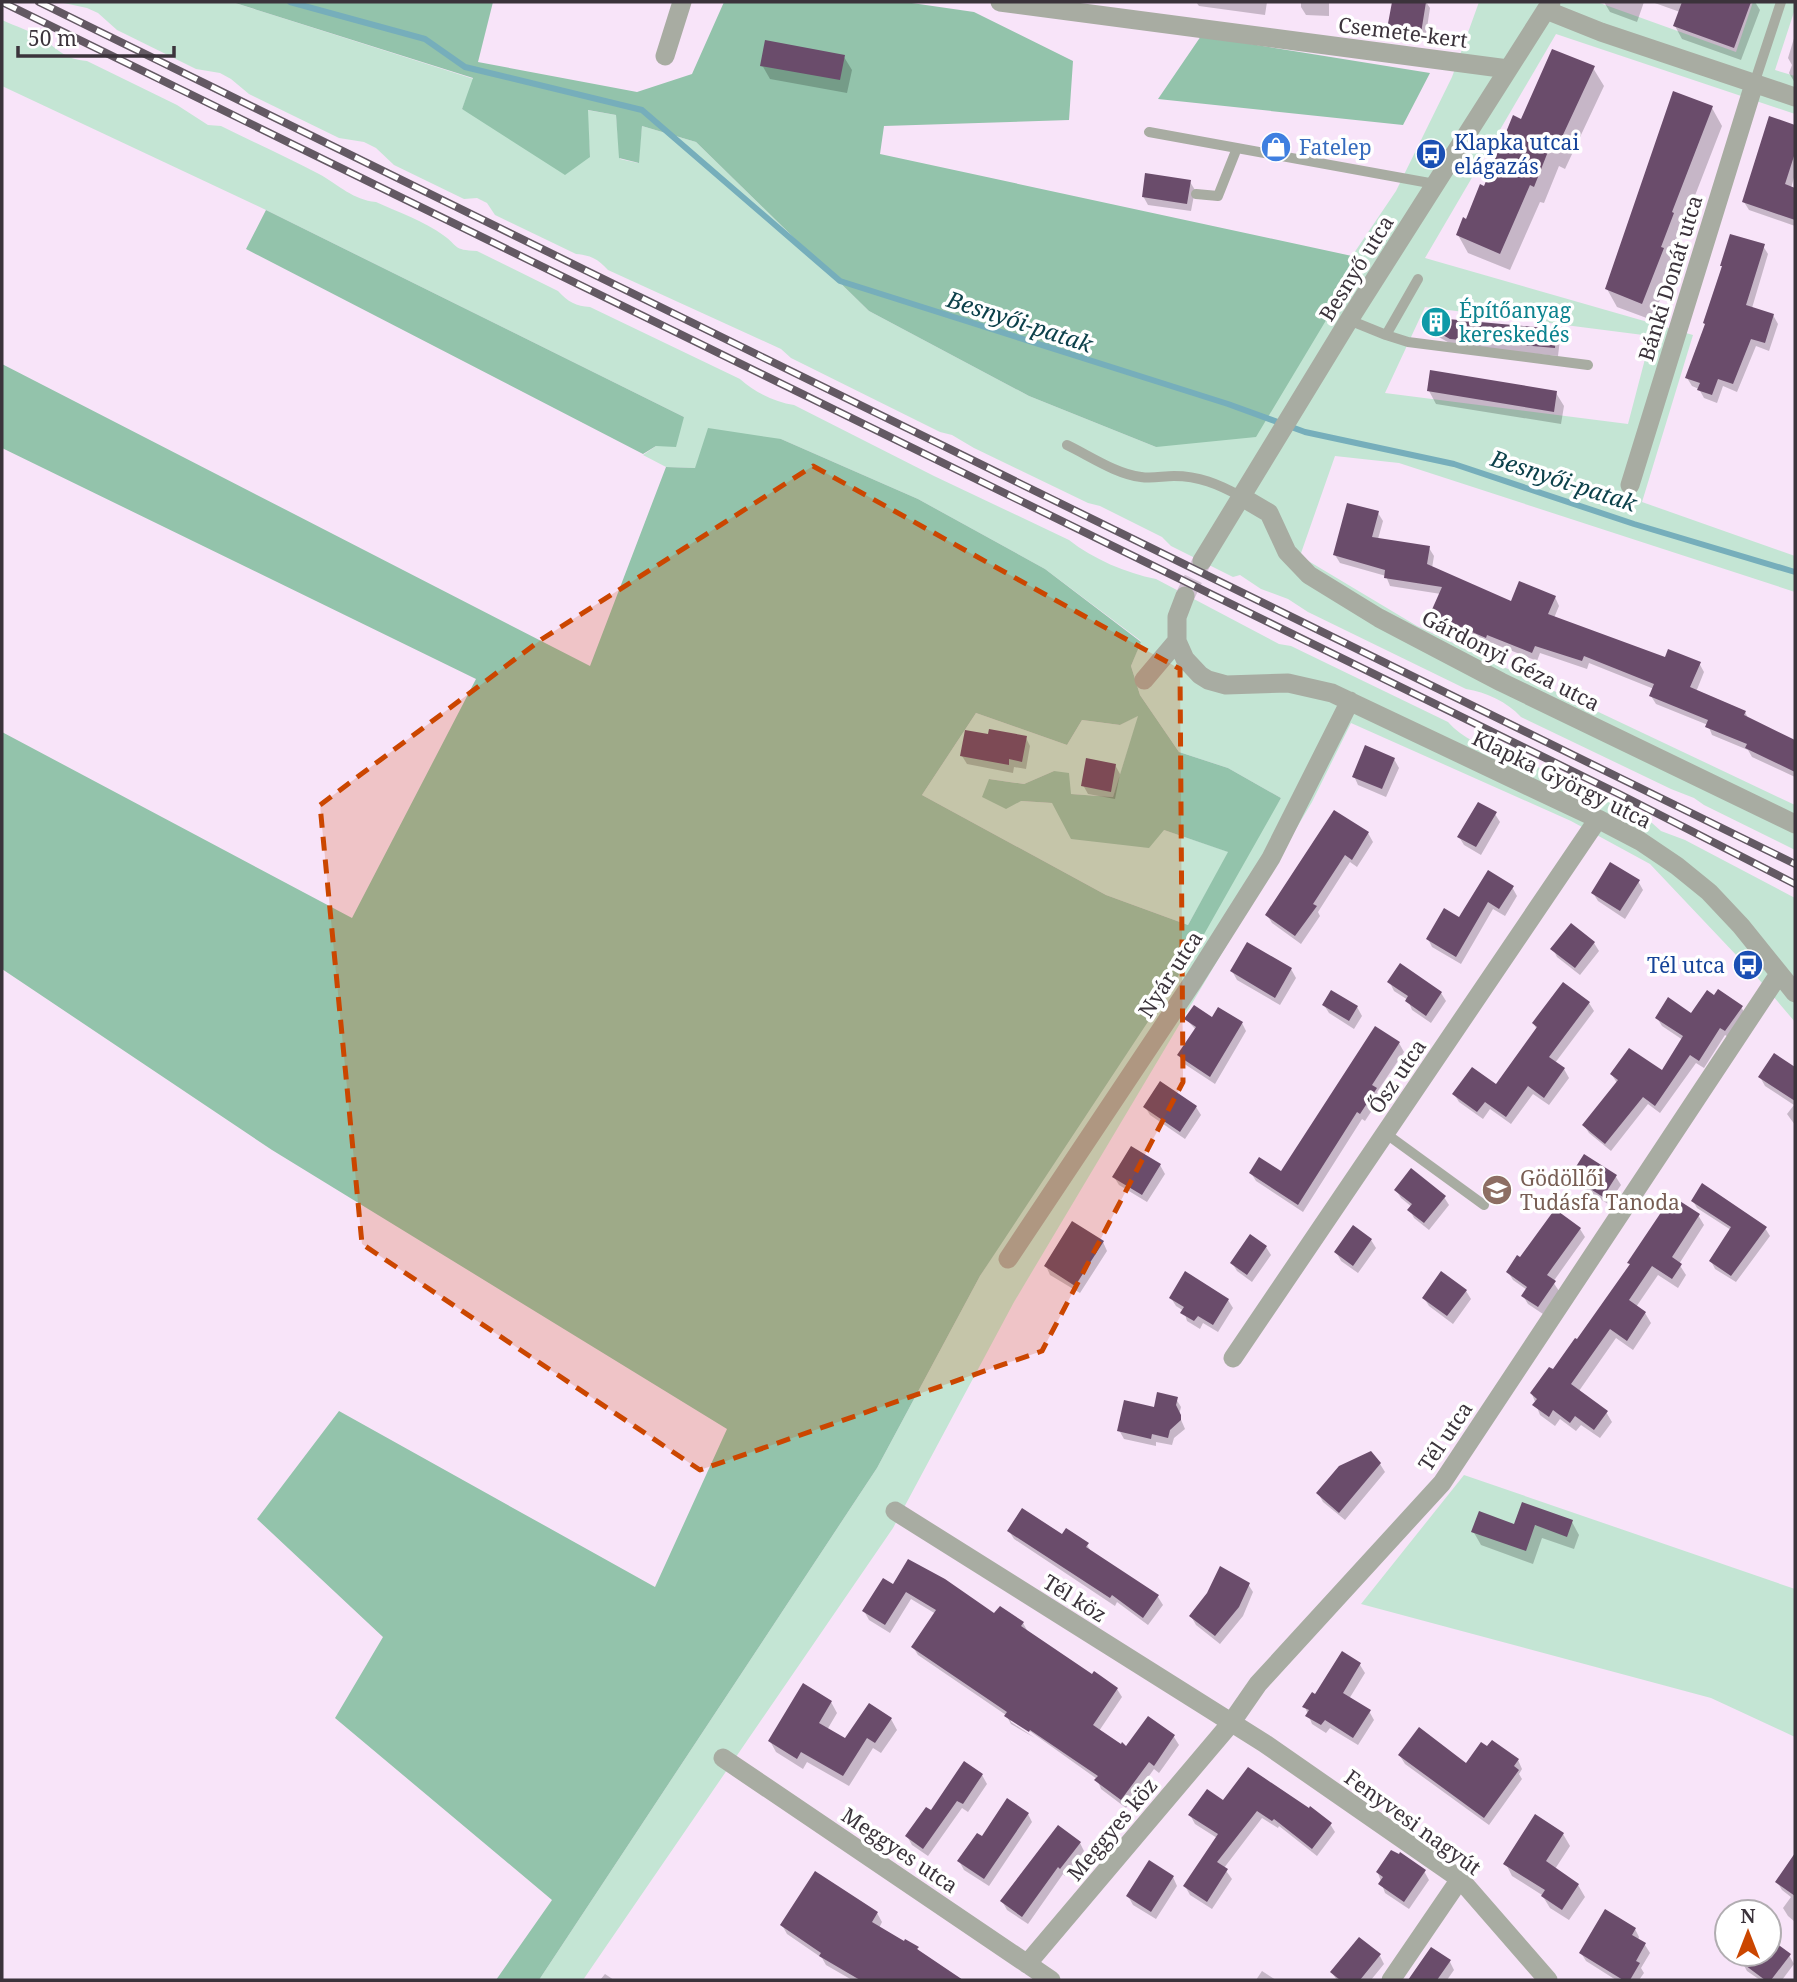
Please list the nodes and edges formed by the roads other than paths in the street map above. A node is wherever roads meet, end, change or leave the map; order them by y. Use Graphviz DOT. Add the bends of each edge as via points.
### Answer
graph roads {
  1 [pos="682,2"];
  2 [pos="1000,2"];
  3 [pos="1781,2"];
  4 [pos="1548,6"];
  5 [pos="665,56"];
  6 [pos="1508,69"];
  7 [pos="1754,84"];
  8 [pos="1795,97"];
  9 [pos="1149,132"];
  10 [pos="1237,148"];
  11 [pos="1435,184"];
  12 [pos="1196,194"];
  13 [pos="1418,279"];
  14 [pos="1349,320"];
  15 [pos="1386,335"];
  16 [pos="1588,365"];
  17 [pos="1067,445"];
  18 [pos="1630,485"];
  19 [pos="1240,496"];
  20 [pos="1202,561"];
  21 [pos="1185,596"];
  22 [pos="1177,640"];
  23 [pos="1144,680"];
  24 [pos="1350,701"];
  25 [pos="1598,819"];
  26 [pos="1795,824"];
  27 [pos="1779,974"];
  28 [pos="1795,993"];
  29 [pos="1385,1133"];
  30 [pos="1484,1205"];
  31 [pos="1008,1259"];
  32 [pos="1233,1358"];
  33 [pos="895,1511"];
  34 [pos="1231,1723"];
  35 [pos="723,1758"];
  36 [pos="1460,1879"];
  37 [pos="1027,1964"];
  38 [pos="1051,1980"];
  39 [pos="1391,1980"];
  40 [pos="1548,1980"];
  1 -- 5 [label="street"];
  2 -- 6 [label="street, Csemete-kert"];
  3 -- 7 [label="lane"];
  4 -- 6 [label="street, Besnyő utca"];
  4 -- 7 [label="street" via="1601,32"];
  6 -- 11 [label="street, Besnyő utca"];
  7 -- 8 [label="street"];
  7 -- 18 [label="street, Bánki Donát utca"];
  9 -- 10 [label="lane"];
  10 -- 11 [label="lane"];
  10 -- 12 [label="lane" via="1218,196"];
  11 -- 14 [label="street, Besnyő utca"];
  13 -- 15 [label="lane"];
  14 -- 15 [label="lane"];
  14 -- 19 [label="street, Besnyő utca"];
  15 -- 16 [label="lane" via="1408,342"];
  17 -- 19 [label="lane" via="1128,474 1202,478"];
  19 -- 20 [label="street, Besnyő utca"];
  19 -- 26 [label="street, Gárdonyi Géza utca" via="1269,513 1287,552 1303,569 1379,618"];
  21 -- 22 [label="street" via="1177,617"];
  22 -- 23 [label="street"];
  22 -- 24 [label="street, Klapka György utca" via="1189,665 1208,680 1226,685 1288,682"];
  24 -- 25 [label="street, Klapka György utca"];
  24 -- 31 [label="street, Nyár utca" via="1271,858"];
  25 -- 27 [label="street, Klapka György utca" via="1640,841 1709,892"];
  25 -- 29 [label="street, Ősz utca"];
  27 -- 28 [label="street, Klapka György utca"];
  27 -- 34 [label="street, Tél utca" via="1442,1483 1258,1684"];
  29 -- 30 [label="lane"];
  29 -- 32 [label="street, Ősz utca"];
  33 -- 34 [label="street, Tél köz"];
  34 -- 36 [label="street, Fenyvesi nagyút"];
  34 -- 37 [label="street, Meggyes köz"];
  35 -- 37 [label="street, Meggyes utca"];
  36 -- 39 [label="street"];
  36 -- 40 [label="street, Fenyvesi nagyút"];
  37 -- 38 [label="street, Meggyes utca"];
}
